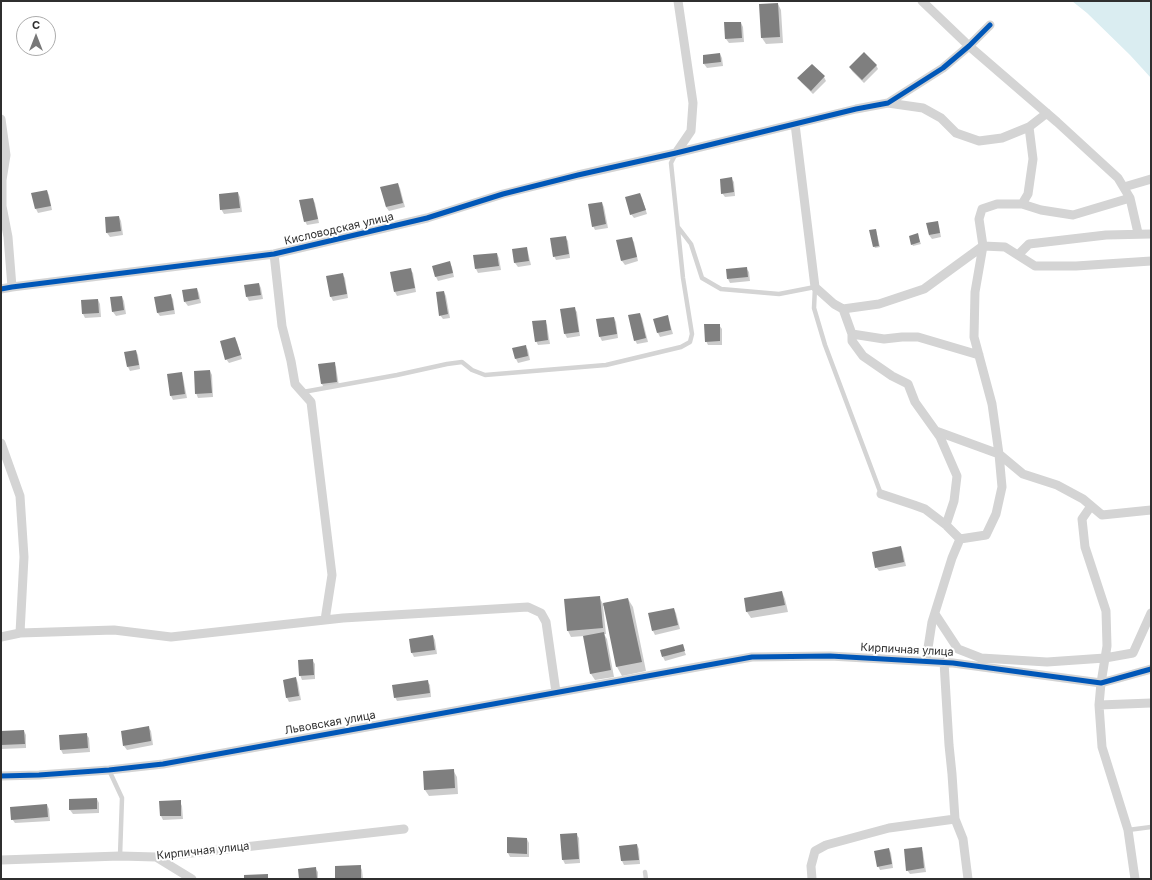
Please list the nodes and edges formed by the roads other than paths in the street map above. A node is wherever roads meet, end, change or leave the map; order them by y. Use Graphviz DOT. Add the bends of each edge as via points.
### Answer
graph roads {
  1 [pos="678,1"];
  2 [pos="922,1"];
  3 [pos="990,24"];
  4 [pos="969,46"];
  5 [pos="888,103"];
  6 [pos="1047,114"];
  7 [pos="1,119"];
  8 [pos="795,124"];
  9 [pos="1029,127"];
  10 [pos="676,153"];
  11 [pos="1151,179"];
  12 [pos="1124,187"];
  13 [pos="1130,198"];
  14 [pos="1022,204"];
  15 [pos="678,227"];
  16 [pos="1138,233"];
  17 [pos="1151,234"];
  18 [pos="983,246"];
  19 [pos="274,254"];
  20 [pos="1018,255"];
  21 [pos="1151,261"];
  22 [pos="12,287"];
  23 [pos="815,287"];
  24 [pos="1,289"];
  25 [pos="843,309"];
  26 [pos="852,334"];
  27 [pos="979,355"];
  28 [pos="303,392"];
  29 [pos="936,431"];
  30 [pos="1,443"];
  31 [pos="999,454"];
  32 [pos="881,494"];
  33 [pos="1091,506"];
  34 [pos="1151,510"];
  35 [pos="946,524"];
  36 [pos="960,539"];
  37 [pos="1151,613"];
  38 [pos="935,614"];
  39 [pos="325,620"];
  40 [pos="20,633"];
  41 [pos="1,636"];
  42 [pos="1105,658"];
  43 [pos="926,661"];
  44 [pos="944,662"];
  45 [pos="1151,669"];
  46 [pos="660,673"];
  47 [pos="1101,683"];
  48 [pos="556,692"];
  49 [pos="1151,703"];
  50 [pos="1100,705"];
  51 [pos="109,770"];
  52 [pos="1,776"];
  53 [pos="955,819"];
  54 [pos="1151,827"];
  55 [pos="404,830"];
  56 [pos="1128,830"];
  57 [pos="120,856"];
  58 [pos="156,857"];
  59 [pos="1,860"];
  60 [pos="645,872"];
  61 [pos="192,879"];
  62 [pos="646,879"];
  63 [pos="812,879"];
  64 [pos="968,879"];
  65 [pos="1135,879"];
  1 -- 10 [label="street" via="693,104 691,131"];
  2 -- 4 [label="street"];
  3 -- 4 [label="street"];
  4 -- 5 [label="street" via="943,68"];
  4 -- 6 [label="street"];
  5 -- 8 [label="street, Кисловодская улица"];
  5 -- 9 [label="street" via="923,108 941,118 956,133 979,140 1002,138"];
  6 -- 9 [label="street"];
  6 -- 12 [label="street" via="1118,178"];
  7 -- 22 [label="street" via="6,155 2,180 2,206 8,237"];
  8 -- 10 [label="street, Кисловодская улица"];
  8 -- 23 [label="street"];
  9 -- 14 [label="street" via="1033,159 1028,194"];
  10 -- 15 [label="lane" via="671,163"];
  10 -- 19 [label="street, Кисловодская улица" via="570,177 503,194 427,218"];
  11 -- 12 [label="street"];
  12 -- 13 [label="street"];
  13 -- 14 [label="street" via="1073,215"];
  13 -- 16 [label="street"];
  14 -- 18 [label="street" via="997,204 982,209 979,219"];
  15 -- 23 [label="lane" via="692,244 702,278 721,289 779,294"];
  15 -- 28 [label="lane" via="692,334 690,342 681,347 606,365 484,375 462,362"];
  16 -- 17 [label="street"];
  16 -- 20 [label="street" via="1029,244"];
  18 -- 20 [label="street" via="1005,247"];
  18 -- 25 [label="street" via="924,289 879,304"];
  18 -- 27 [label="street" via="975,292 974,337"];
  19 -- 22 [label="street, Кисловодская улица"];
  19 -- 28 [label="street" via="282,326 295,384"];
  20 -- 21 [label="street" via="1035,266"];
  22 -- 24 [label="street, Кисловодская улица"];
  23 -- 25 [label="street"];
  23 -- 32 [label="lane" via="814,308 825,345"];
  25 -- 26 [label="street"];
  26 -- 27 [label="street" via="884,339 918,337"];
  26 -- 29 [label="street" via="852,341 863,356 908,384 914,402"];
  27 -- 31 [label="street" via="992,404"];
  28 -- 39 [label="street" via="311,402 332,575"];
  29 -- 31 [label="street"];
  29 -- 35 [label="street" via="957,476 954,501"];
  30 -- 40 [label="street" via="20,496 24,557"];
  31 -- 33 [label="street" via="1023,474 1057,485"];
  31 -- 36 [label="street" via="1002,487 996,514 986,535"];
  32 -- 35 [label="street" via="925,509"];
  33 -- 34 [label="street" via="1102,515"];
  33 -- 42 [label="street" via="1082,519 1085,547 1106,611"];
  35 -- 36 [label="street"];
  36 -- 38 [label="street"];
  37 -- 42 [label="street" via="1133,653"];
  38 -- 42 [label="street" via="958,649 981,658 1047,662"];
  38 -- 43 [label="street"];
  39 -- 40 [label="street" via="171,637 114,630"];
  39 -- 48 [label="street" via="528,607 541,613 546,622"];
  40 -- 41 [label="street"];
  42 -- 47 [label="street"];
  43 -- 44 [label="street, Кирпичная улица"];
  43 -- 46 [label="street, Кирпичная улица" via="830,656 752,657"];
  44 -- 47 [label="street, Кирпичная улица"];
  44 -- 53 [label="street"];
  45 -- 47 [label="street, Кирпичная улица"];
  46 -- 48 [label="street, Львовская улица"];
  47 -- 50 [label="street"];
  48 -- 51 [label="street, Львовская улица" via="163,764"];
  49 -- 50 [label="street"];
  50 -- 56 [label="street" via="1102,747"];
  51 -- 52 [label="street, Львовская улица"];
  51 -- 57 [label="lane" via="122,798"];
  53 -- 63 [label="street" via="889,828 826,844 815,852 811,866"];
  53 -- 64 [label="street" via="963,839"];
  54 -- 56 [label="lane"];
  55 -- 58 [label="street, Кирпичная улица"];
  56 -- 65 [label="street"];
  57 -- 58 [label="street, Кирпичная улица"];
  57 -- 59 [label="street, Кирпичная улица"];
  58 -- 61 [label="street"];
  60 -- 62 [label="lane"];
}
